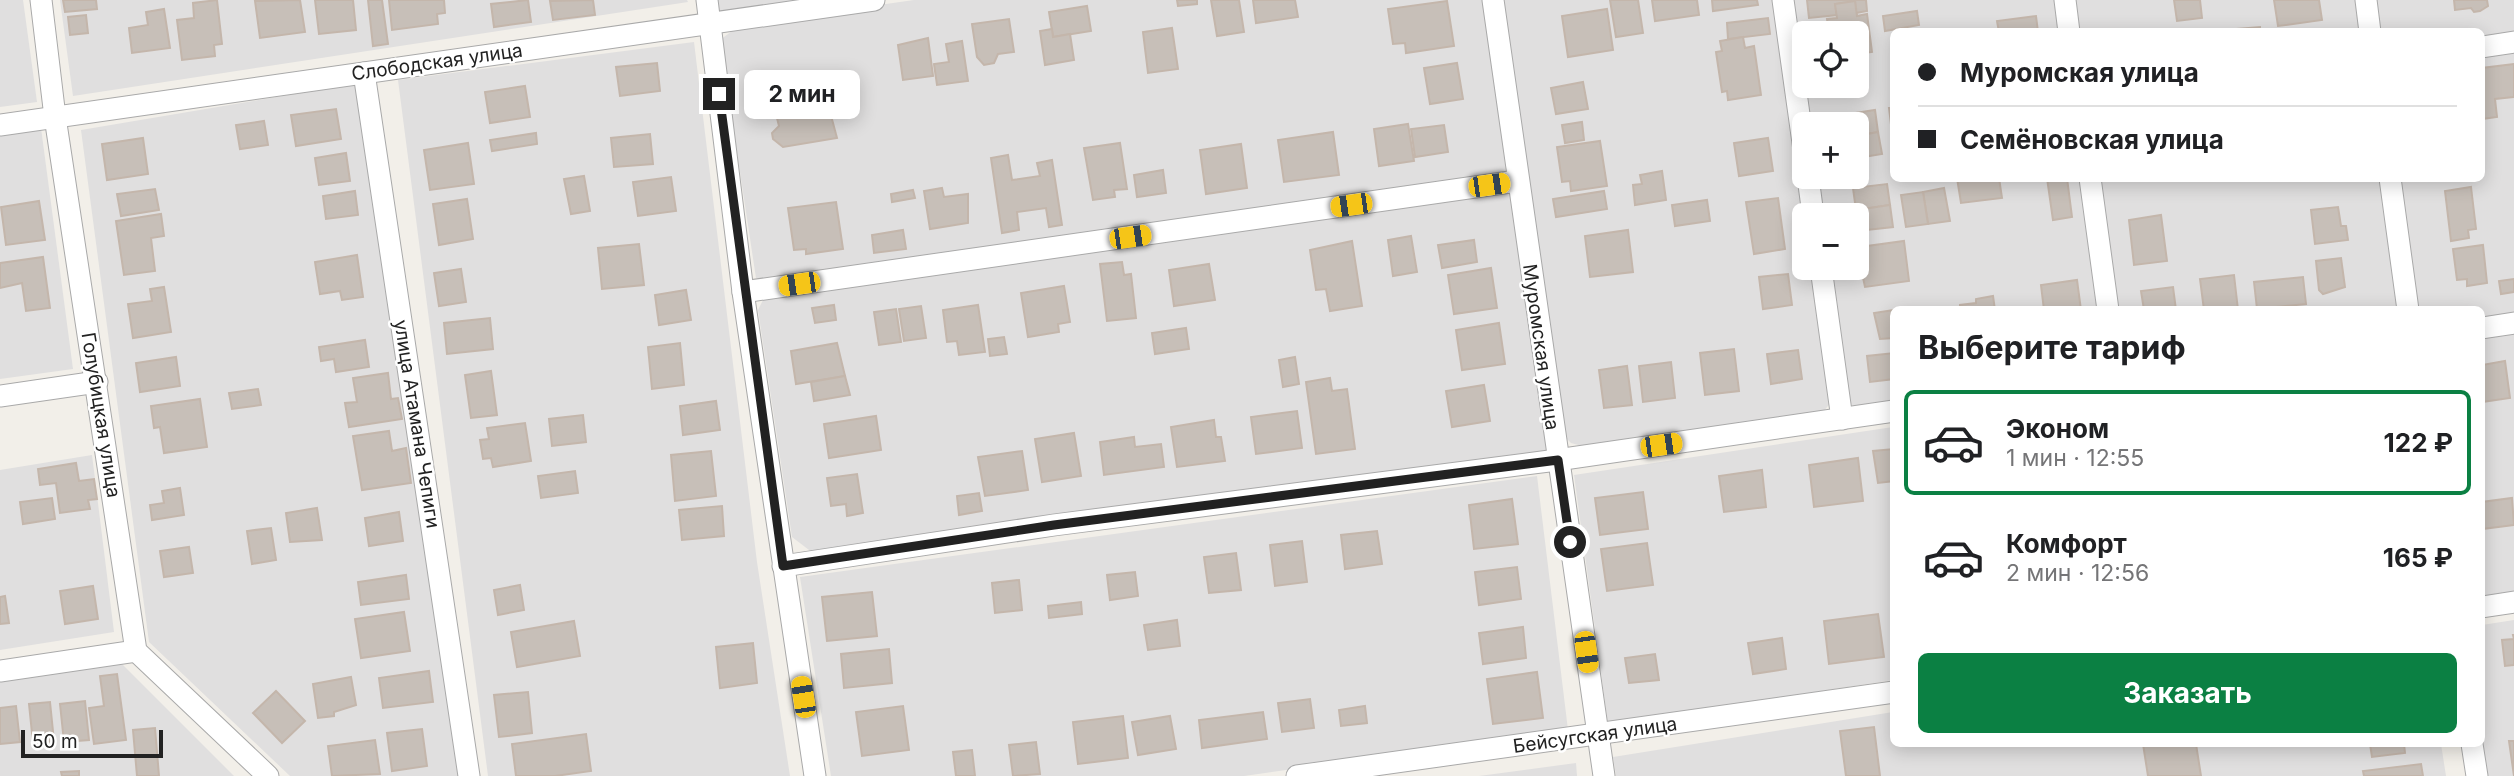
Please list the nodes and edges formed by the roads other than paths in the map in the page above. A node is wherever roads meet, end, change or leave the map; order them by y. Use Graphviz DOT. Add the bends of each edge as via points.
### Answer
graph roads {
  1 [pos="41,0"];
  2 [pos="707,0"];
  3 [pos="874,0"];
  4 [pos="1493,0"];
  5 [pos="1783,0"];
  6 [pos="2065,0"];
  7 [pos="2366,0"];
  8 [pos="710,24"];
  9 [pos="2068,28"];
  10 [pos="2370,28"];
  11 [pos="2514,42"];
  12 [pos="2485,47"];
  13 [pos="364,73"];
  14 [pos="1799,112"];
  15 [pos="55,117"];
  16 [pos="0,125"];
  17 [pos="1517,181"];
  18 [pos="2091,182"];
  19 [pos="2391,182"];
  20 [pos="1823,280"];
  21 [pos="743,292"];
  22 [pos="2107,306"];
  23 [pos="2407,306"];
  24 [pos="2514,323"];
  25 [pos="2485,328"];
  26 [pos="97,382"];
  27 [pos="0,396"];
  28 [pos="1890,412"];
  29 [pos="1842,419"];
  30 [pos="1558,460"];
  31 [pos="783,566"];
  32 [pos="2514,602"];
  33 [pos="2485,607"];
  34 [pos="136,650"];
  35 [pos="0,671"];
  36 [pos="1890,693"];
  37 [pos="1598,735"];
  38 [pos="2472,747"];
  39 [pos="268,776"];
  40 [pos="470,776"];
  41 [pos="816,776"];
  42 [pos="1297,776"];
  43 [pos="1604,776"];
  44 [pos="2477,776"];
  1 -- 15 [label="street, Голубицкая улица"];
  2 -- 8 [label="street"];
  3 -- 8 [label="street, Слободская улица"];
  4 -- 17 [label="street, Муромская улица"];
  5 -- 14 [label="street"];
  6 -- 9 [label="street"];
  7 -- 10 [label="street"];
  8 -- 13 [label="street, Слободская улица"];
  8 -- 21 [label="street"];
  11 -- 12 [label="street"];
  13 -- 15 [label="street, Слободская улица"];
  13 -- 40 [label="street, улица Атамана Чепиги"];
  15 -- 16 [label="street, Слободская улица"];
  15 -- 26 [label="street, Голубицкая улица"];
  17 -- 21 [label="street"];
  17 -- 30 [label="street, Муромская улица"];
  18 -- 22 [label="street"];
  19 -- 23 [label="street"];
  20 -- 29 [label="street"];
  21 -- 31 [label="street"];
  24 -- 25 [label="street"];
  26 -- 27 [label="street"];
  26 -- 34 [label="street, Голубицкая улица"];
  28 -- 29 [label="street"];
  29 -- 30 [label="street"];
  30 -- 31 [label="street" via="1054,525"];
  30 -- 37 [label="street, Муромская улица"];
  31 -- 41 [label="street"];
  32 -- 33 [label="street"];
  34 -- 35 [label="street"];
  34 -- 39 [label="street"];
  36 -- 37 [label="street, Бейсугская улица"];
  37 -- 42 [label="street, Бейсугская улица"];
  37 -- 43 [label="street, Муромская улица"];
  38 -- 44 [label="street"];
}
